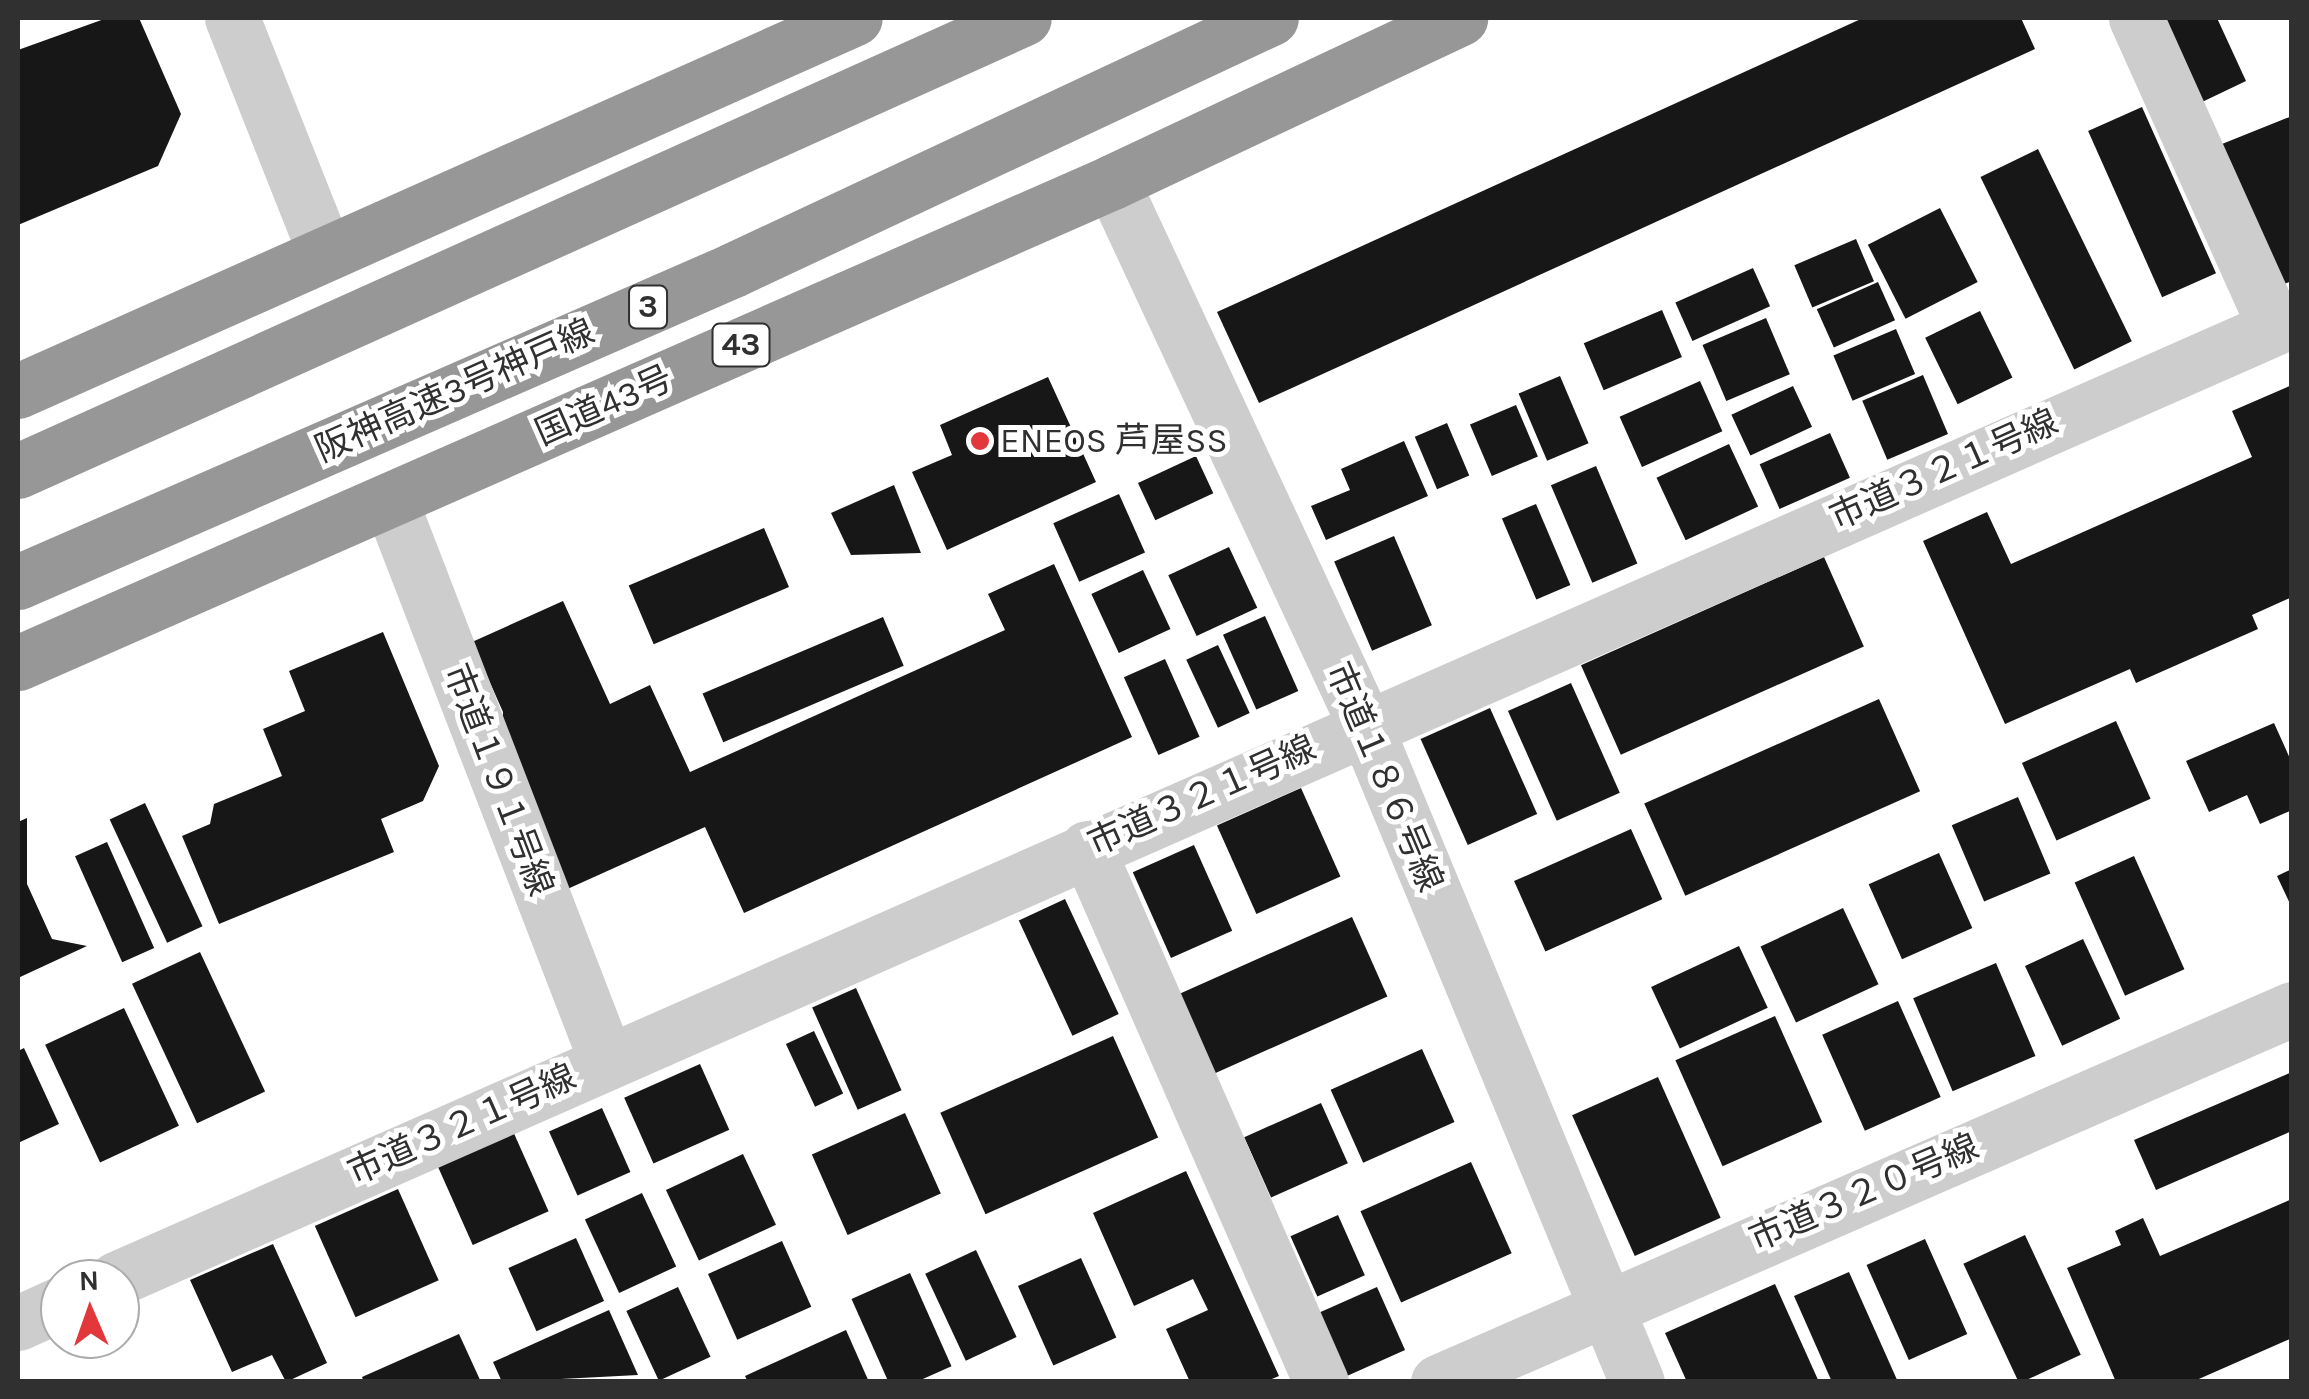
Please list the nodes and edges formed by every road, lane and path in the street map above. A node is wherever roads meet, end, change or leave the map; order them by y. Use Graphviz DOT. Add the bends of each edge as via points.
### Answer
graph roads {
  1 [pos="232,18"];
  2 [pos="855,18"];
  3 [pos="1024,18"];
  4 [pos="1271,18"];
  5 [pos="1460,18"];
  6 [pos="2136,18"];
  7 [pos="1112,182"];
  8 [pos="325,254"];
  9 [pos="2283,323"];
  10 [pos="18,391"];
  11 [pos="18,471"];
  12 [pos="390,500"];
  13 [pos="18,582"];
  14 [pos="18,663"];
  15 [pos="1364,723"];
  16 [pos="1087,848"];
  17 [pos="2292,1009"];
  18 [pos="606,1060"];
  19 [pos="140,1268"];
  20 [pos="1603,1306"];
  21 [pos="1321,1382"];
  22 [pos="1438,1382"];
  23 [pos="1636,1382"];
  1 -- 8 [label="street"];
  2 -- 8 [label="highway"];
  3 -- 11 [label="highway"];
  4 -- 13 [label="highway, 阪神高速3号神戸線 / 3" via="733,270"];
  5 -- 7 [label="highway, 国道43号 / 43"];
  6 -- 9 [label="street"];
  7 -- 12 [label="highway, 国道43号 / 43"];
  7 -- 15 [label="street, 市道１８６号線"];
  8 -- 10 [label="highway"];
  9 -- 15 [label="street, 市道３２１号線"];
  12 -- 14 [label="highway, 国道43号 / 43"];
  12 -- 18 [label="street, 市道１９１号線"];
  15 -- 16 [label="street, 市道３２１号線"];
  15 -- 20 [label="street, 市道１８６号線"];
  16 -- 18 [label="street, 市道３２１号線"];
  16 -- 21 [label="street"];
  17 -- 20 [label="street, 市道３２０号線"];
  18 -- 19 [label="street, 市道３２１号線"];
  20 -- 22 [label="street, 市道３２０号線"];
  20 -- 23 [label="street, 市道１８６号線"];
}
